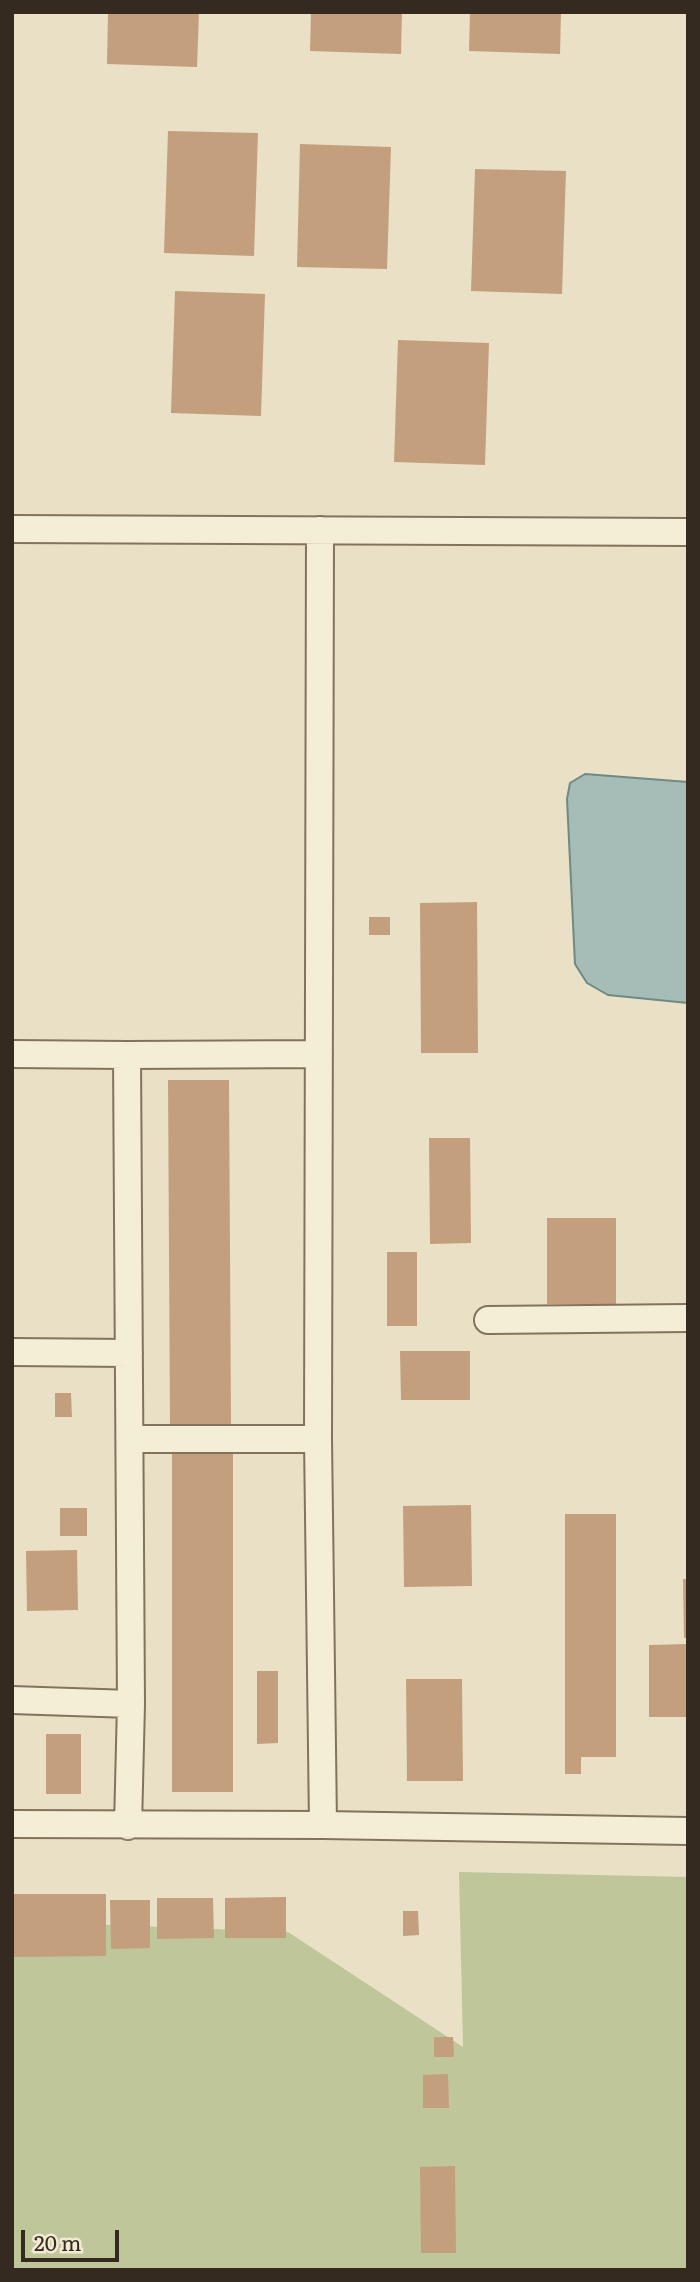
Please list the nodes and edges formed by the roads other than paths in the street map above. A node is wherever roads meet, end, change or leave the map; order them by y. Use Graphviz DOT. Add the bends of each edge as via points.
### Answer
graph roads {
  1 [pos="12,529"];
  2 [pos="320,530"];
  3 [pos="688,532"];
  4 [pos="12,1054"];
  5 [pos="319,1054"];
  6 [pos="127,1055"];
  7 [pos="688,1318"];
  8 [pos="488,1320"];
  9 [pos="12,1352"];
  10 [pos="129,1353"];
  11 [pos="130,1439"];
  12 [pos="318,1439"];
  13 [pos="12,1700"];
  14 [pos="131,1704"];
  15 [pos="12,1824"];
  16 [pos="323,1825"];
  17 [pos="128,1826"];
  18 [pos="688,1831"];
  1 -- 2 [label="street"];
  2 -- 3 [label="street"];
  2 -- 5 [label="street"];
  4 -- 6 [label="street"];
  5 -- 6 [label="street"];
  5 -- 12 [label="street"];
  6 -- 10 [label="street"];
  7 -- 8 [label="street"];
  9 -- 10 [label="street"];
  10 -- 11 [label="street"];
  11 -- 12 [label="street"];
  11 -- 14 [label="street"];
  12 -- 16 [label="street"];
  13 -- 14 [label="street"];
  14 -- 17 [label="street"];
  15 -- 17 [label="street"];
  16 -- 17 [label="street"];
  16 -- 18 [label="street"];
}
